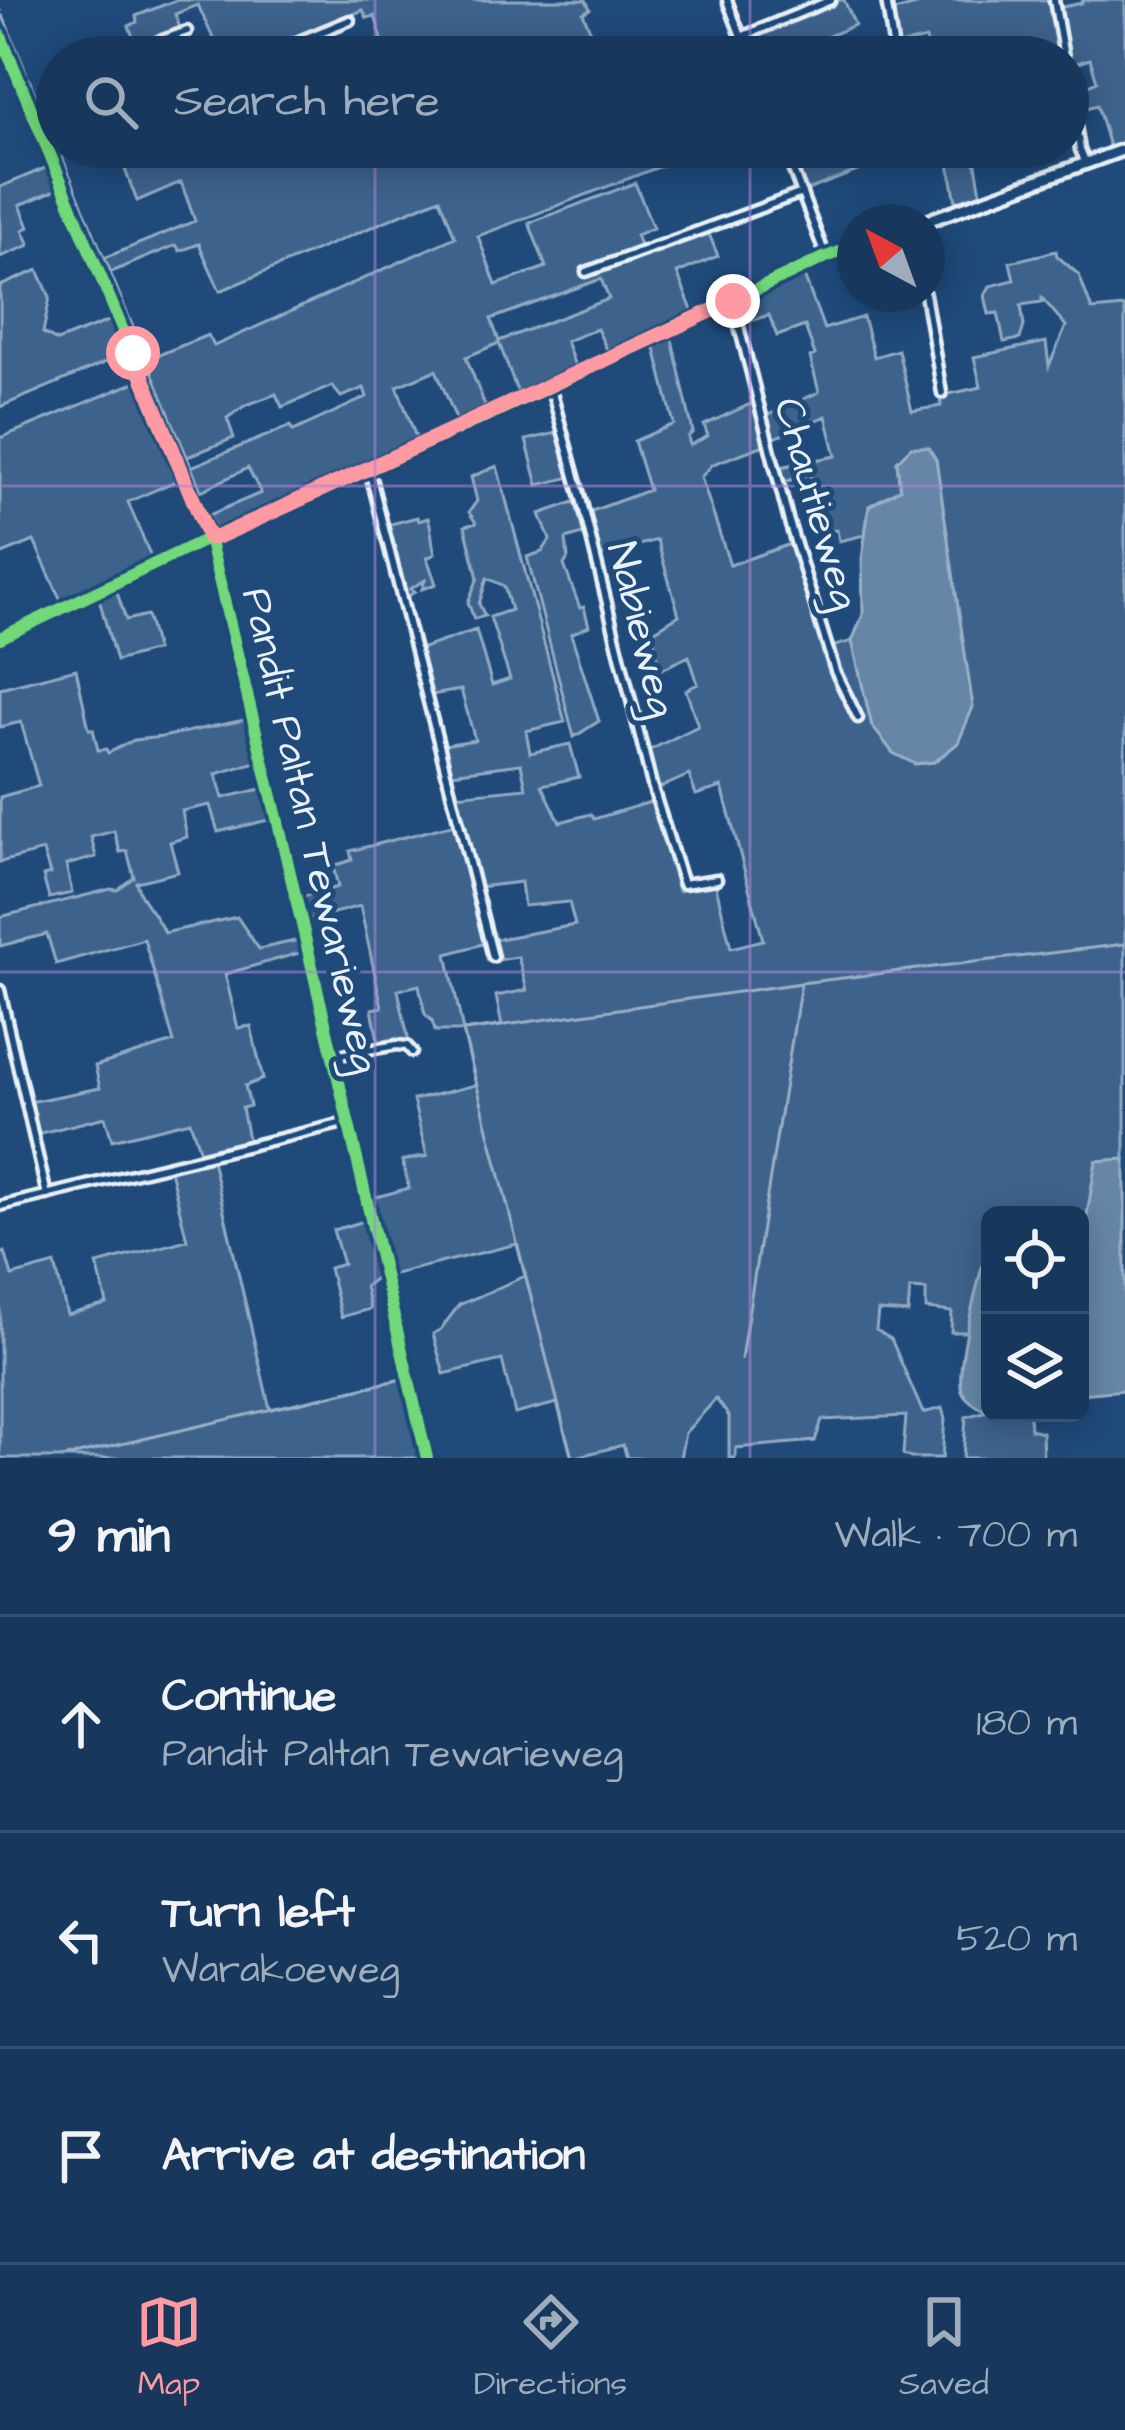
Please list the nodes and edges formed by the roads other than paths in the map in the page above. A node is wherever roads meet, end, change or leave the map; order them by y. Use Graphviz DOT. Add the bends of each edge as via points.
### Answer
graph roads {
  1 [pos="727,0"];
  2 [pos="831,0"];
  3 [pos="886,0"];
  4 [pos="1054,0"];
  5 [pos="350,20"];
  6 [pos="187,32"];
  7 [pos="0,34"];
  8 [pos="175,36"];
  9 [pos="311,36"];
  10 [pos="741,36"];
  11 [pos="743,36"];
  12 [pos="890,36"];
  13 [pos="1060,36"];
  14 [pos="36,102"];
  15 [pos="30,105"];
  16 [pos="36,116"];
  17 [pos="1125,148"];
  18 [pos="1089,161"];
  19 [pos="61,168"];
  20 [pos="792,168"];
  21 [pos="1069,168"];
  22 [pos="802,193"];
  23 [pos="945,214"];
  24 [pos="837,252"];
  25 [pos="826,256"];
  26 [pos="586,272"];
  27 [pos="733,301"];
  28 [pos="928,312"];
  29 [pos="550,386"];
  30 [pos="942,393"];
  31 [pos="369,470"];
  32 [pos="209,538"];
  33 [pos="0,638"];
  34 [pos="858,718"];
  35 [pos="717,879"];
  36 [pos="493,957"];
  37 [pos="0,990"];
  38 [pos="412,1052"];
  39 [pos="333,1056"];
  40 [pos="348,1122"];
  41 [pos="47,1195"];
  42 [pos="0,1206"];
  43 [pos="427,1458"];
  1 -- 10 [label="street"];
  2 -- 11 [label="street"];
  3 -- 12 [label="street"];
  4 -- 13 [label="street"];
  5 -- 9 [label="street"];
  6 -- 8 [label="street"];
  7 -- 15 [label="street, Pandit Paltan Tewarieweg"];
  14 -- 15 [label="street"];
  15 -- 16 [label="street, Pandit Paltan Tewarieweg"];
  17 -- 18 [label="street"];
  19 -- 32 [label="street, Pandit Paltan Tewarieweg"];
  20 -- 22 [label="street"];
  21 -- 23 [label="street"];
  22 -- 25 [label="street"];
  22 -- 26 [label="street"];
  24 -- 25 [label="street"];
  25 -- 27 [label="street"];
  27 -- 29 [label="street"];
  27 -- 34 [label="street, Chautieweg" via="789,522 835,671"];
  28 -- 30 [label="street"];
  29 -- 31 [label="street"];
  29 -- 35 [label="street, Nabieweg" via="684,885"];
  31 -- 32 [label="street"];
  31 -- 36 [label="street"];
  32 -- 33 [label="street"];
  32 -- 39 [label="street, Pandit Paltan Tewarieweg"];
  37 -- 41 [label="street"];
  38 -- 39 [label="street" via="398,1046"];
  39 -- 40 [label="street, Pandit Paltan Tewarieweg"];
  40 -- 41 [label="street"];
  40 -- 43 [label="street, Pandit Paltan Tewarieweg"];
  41 -- 42 [label="street"];
}
